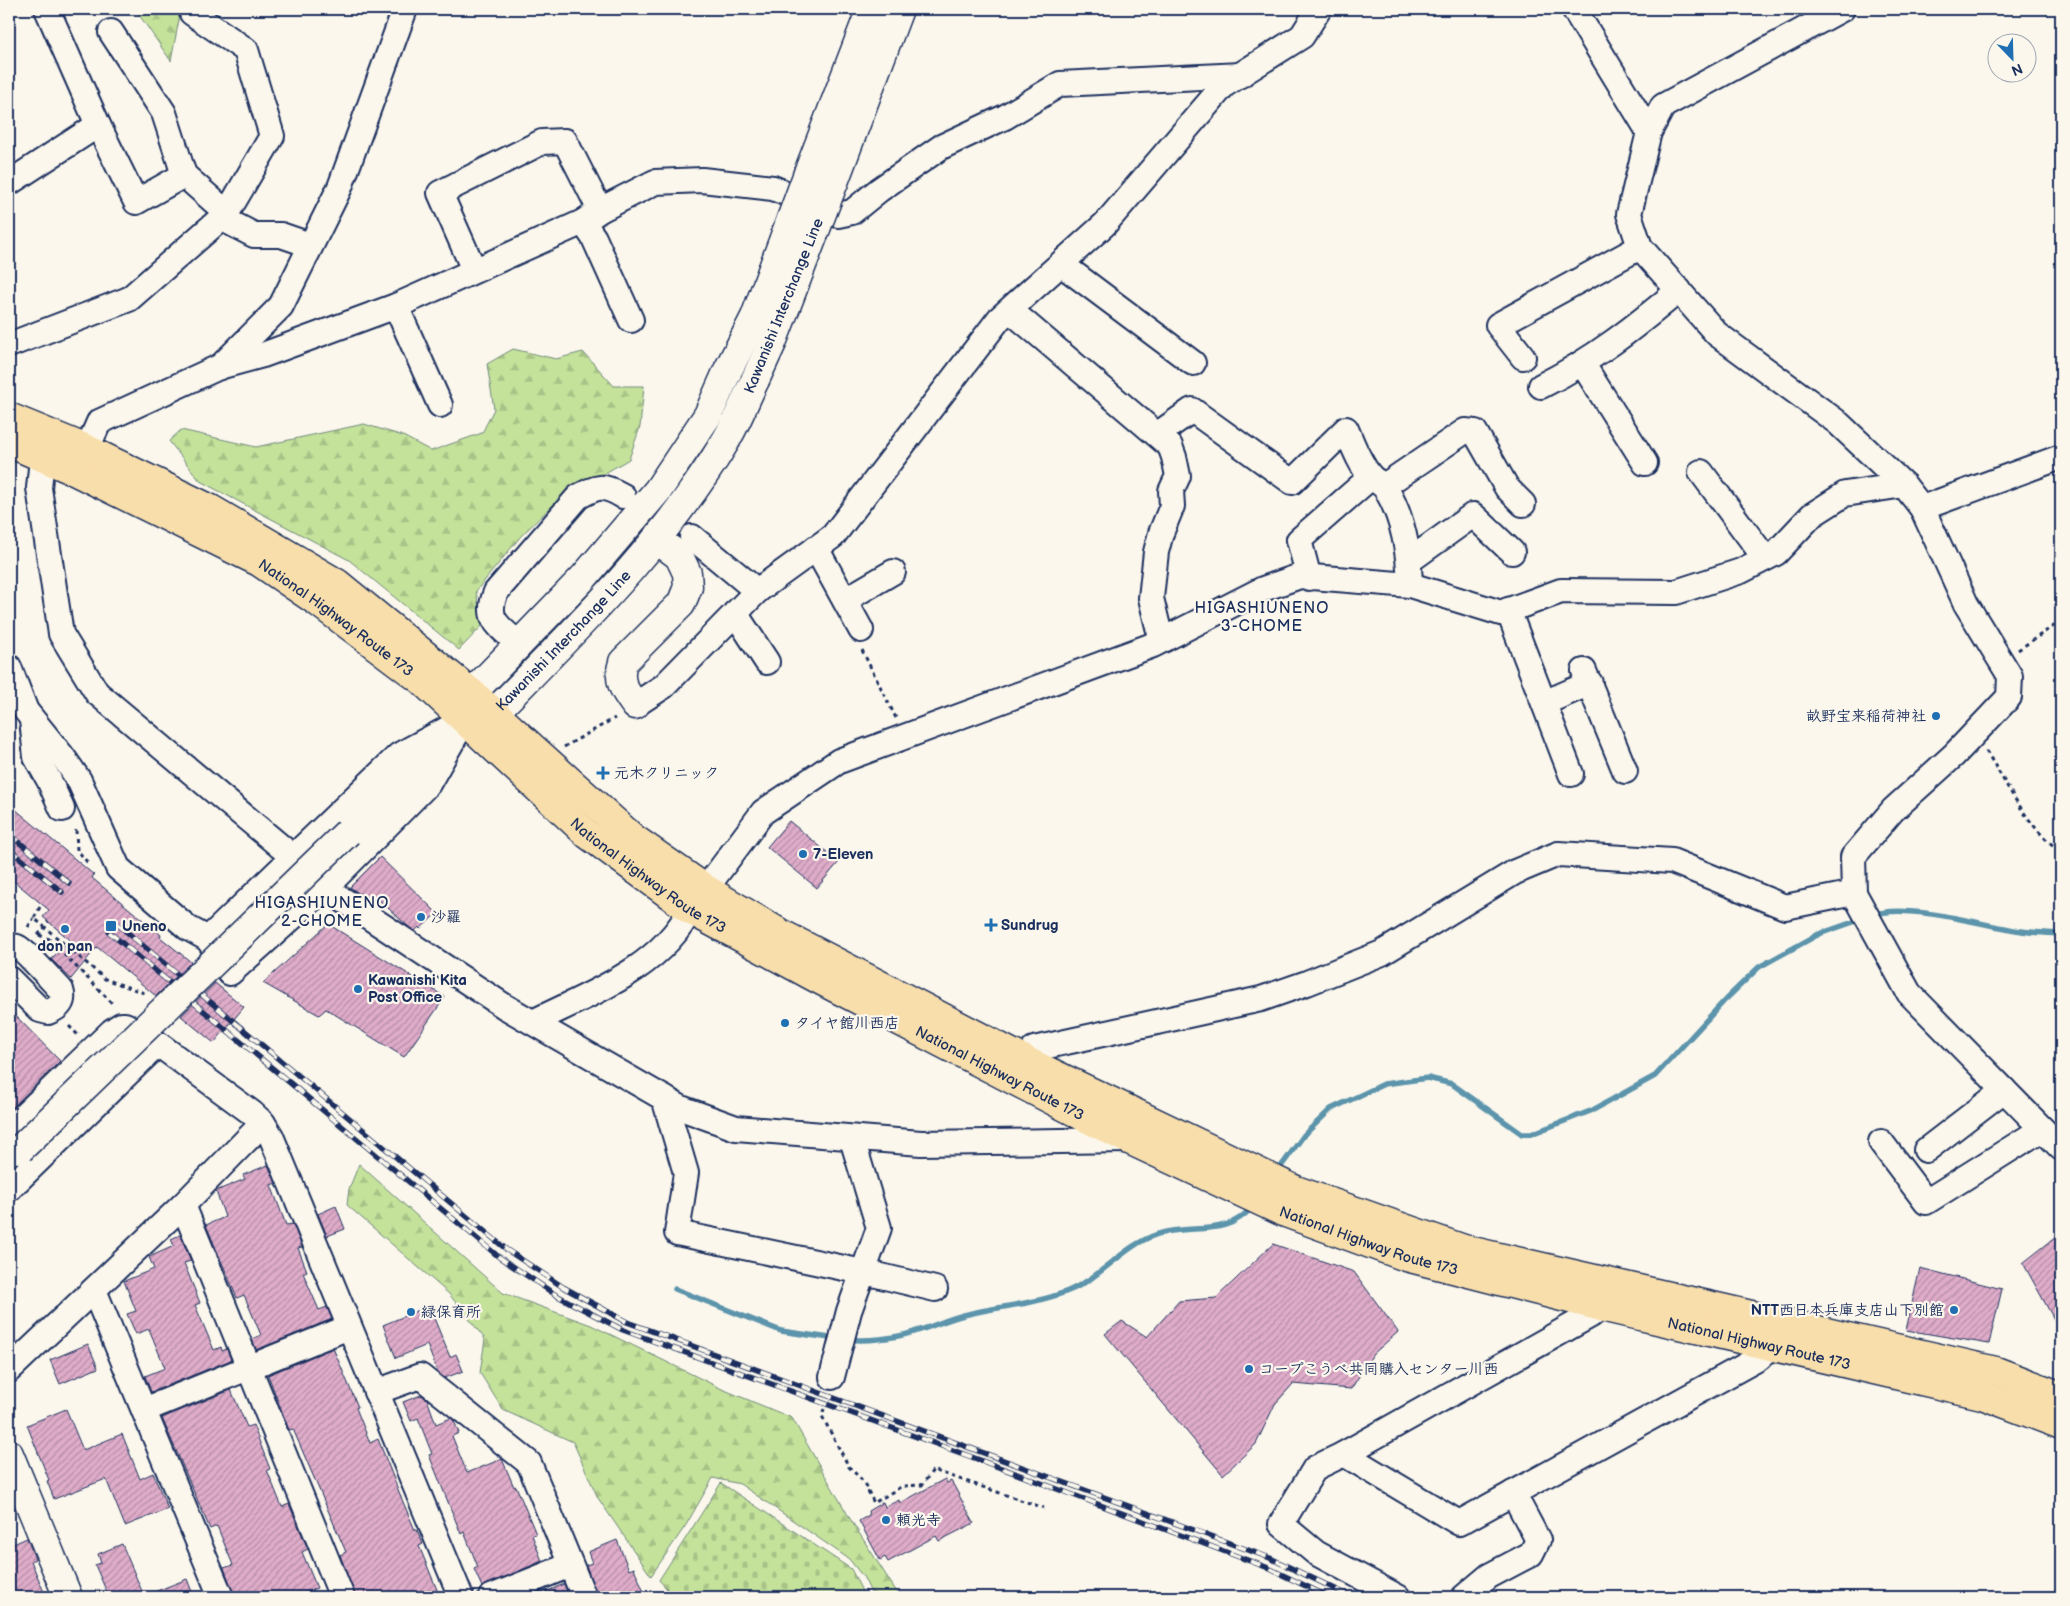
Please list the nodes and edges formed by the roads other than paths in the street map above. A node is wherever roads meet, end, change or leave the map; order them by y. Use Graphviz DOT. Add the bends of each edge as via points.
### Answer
graph roads {
  1 [pos="47,9"];
  2 [pos="405,9"];
  3 [pos="871,9"];
  4 [pos="899,9"];
  5 [pos="1318,9"];
  6 [pos="1574,9"];
  7 [pos="1842,9"];
  8 [pos="192,14"];
  9 [pos="111,32"];
  10 [pos="1241,74"];
  11 [pos="98,125"];
  12 [pos="1649,132"];
  13 [pos="184,174"];
  14 [pos="9,183"];
  15 [pos="224,216"];
  16 [pos="592,216"];
  17 [pos="310,245"];
  18 [pos="1640,247"];
  19 [pos="1061,264"];
  20 [pos="474,270"];
  21 [pos="1679,290"];
  22 [pos="396,306"];
  23 [pos="1010,310"];
  24 [pos="631,320"];
  25 [pos="9,345"];
  26 [pos="1523,357"];
  27 [pos="1193,363"];
  28 [pos="1582,363"];
  29 [pos="220,367"];
  30 [pos="1541,386"];
  31 [pos="440,405"];
  32 [pos="9,417"];
  33 [pos="1158,434"];
  34 [pos="9,442"];
  35 [pos="2061,456"];
  36 [pos="42,458"];
  37 [pos="82,461"];
  38 [pos="1645,463"];
  39 [pos="1701,472"];
  40 [pos="1378,482"];
  41 [pos="1904,485"];
  42 [pos="623,496"];
  43 [pos="1523,504"];
  44 [pos="1922,508"];
  45 [pos="692,537"];
  46 [pos="656,539"];
  47 [pos="816,548"];
  48 [pos="1512,552"];
  49 [pos="1765,558"];
  50 [pos="1409,561"];
  51 [pos="893,572"];
  52 [pos="1309,578"];
  53 [pos="1410,585"];
  54 [pos="757,591"];
  55 [pos="845,600"];
  56 [pos="1508,610"];
  57 [pos="735,613"];
  58 [pos="861,630"];
  59 [pos="1165,639"];
  60 [pos="519,644"];
  61 [pos="767,662"];
  62 [pos="9,667"];
  63 [pos="472,693"];
  64 [pos="1544,703"];
  65 [pos="635,705"];
  66 [pos="494,713"];
  67 [pos="32,720"];
  68 [pos="464,720"];
  69 [pos="1625,771"];
  70 [pos="1571,774"];
  71 [pos="62,809"];
  72 [pos="293,857"];
  73 [pos="326,888"];
  74 [pos="706,889"];
  75 [pos="1854,893"];
  76 [pos="690,910"];
  77 [pos="208,939"];
  78 [pos="28,941"];
  79 [pos="9,979"];
  80 [pos="533,1022"];
  81 [pos="158,1044"];
  82 [pos="1018,1070"];
  83 [pos="2004,1090"];
  84 [pos="664,1098"];
  85 [pos="263,1123"];
  86 [pos="2042,1129"];
  87 [pos="852,1139"];
  88 [pos="1129,1140"];
  89 [pos="1881,1142"];
  90 [pos="13,1147"];
  91 [pos="2061,1148"];
  92 [pos="1926,1150"];
  93 [pos="9,1189"];
  94 [pos="183,1205"];
  95 [pos="862,1272"];
  96 [pos="935,1289"];
  97 [pos="94,1290"];
  98 [pos="1601,1307"];
  99 [pos="349,1327"];
  100 [pos="1771,1347"];
  101 [pos="249,1367"];
  102 [pos="9,1370"];
  103 [pos="832,1377"];
  104 [pos="376,1392"];
  105 [pos="2061,1396"];
  106 [pos="144,1410"];
  107 [pos="2061,1425"];
  108 [pos="9,1454"];
  109 [pos="1344,1454"];
  110 [pos="1513,1493"];
  111 [pos="570,1564"];
  112 [pos="68,1597"];
  113 [pos="221,1597"];
  114 [pos="342,1597"];
  115 [pos="461,1597"];
  116 [pos="491,1597"];
  117 [pos="584,1597"];
  118 [pos="1398,1597"];
  119 [pos="1464,1597"];
  1 -- 11 [label="street"];
  2 -- 17 [label="street" via="340,187"];
  3 -- 60 [label="main road, Kawanishi Interchange Line, bridge" via="755,317 708,415 658,490 584,577"];
  4 -- 46 [label="main road, Kawanishi Interchange Line, bridge" via="772,343 726,441"];
  5 -- 10 [label="street" via="1302,36"];
  6 -- 12 [label="street"];
  7 -- 12 [label="street" via="1663,106"];
  8 -- 15 [label="street" via="246,50 272,136"];
  9 -- 13 [label="street" via="164,112"];
  10 -- 16 [label="street" via="1060,84 1005,117 941,147 852,212 838,215 773,188 702,180 655,182"];
  10 -- 19 [label="street" via="1224,85 1105,224"];
  11 -- 13 [label="street" via="136,202"];
  11 -- 14 [label="street"];
  12 -- 18 [label="street" via="1629,214"];
  13 -- 15 [label="street"];
  15 -- 17 [label="street" via="254,235 281,235"];
  15 -- 25 [label="street" via="129,299"];
  16 -- 20 [label="street"];
  16 -- 20 [label="street" via="565,141 542,142 440,193"];
  16 -- 24 [label="street" via="594,238"];
  17 -- 29 [label="street" via="281,306"];
  18 -- 21 [label="street"];
  18 -- 26 [label="street" via="1498,326"];
  19 -- 23 [label="street"];
  19 -- 27 [label="street"];
  20 -- 22 [label="street"];
  21 -- 28 [label="street" via="1622,338"];
  21 -- 41 [label="street" via="1717,334 1837,422"];
  22 -- 29 [label="street" via="263,355"];
  22 -- 31 [label="street"];
  23 -- 33 [label="street"];
  23 -- 47 [label="street" via="975,350 832,536"];
  28 -- 30 [label="street"];
  28 -- 38 [label="street"];
  29 -- 37 [label="street" via="99,422"];
  32 -- 37 [label="highway, National Highway Route 173"];
  33 -- 40 [label="street" via="1192,410 1292,482 1346,429 1356,453"];
  33 -- 59 [label="street" via="1170,446 1178,476 1171,492 1172,506 1156,552 1150,598"];
  34 -- 36 [label="highway, National Highway Route 173"];
  35 -- 44 [label="street"];
  36 -- 37 [label="highway, National Highway Route 173"];
  36 -- 72 [label="street" via="39,488 61,634 97,693"];
  37 -- 63 [label="highway, National Highway Route 173" via="211,508 337,583"];
  37 -- 68 [label="highway, National Highway Route 173" via="259,562 420,680"];
  39 -- 49 [label="street"];
  40 -- 43 [label="street" via="1465,431 1475,432 1507,488"];
  40 -- 50 [label="street" via="1398,511"];
  40 -- 52 [label="street" via="1299,540"];
  41 -- 44 [label="street"];
  41 -- 49 [label="street" via="1845,494 1812,514 1776,553"];
  42 -- 60 [label="street" via="608,488 594,489 578,498 496,592 490,606 496,623"];
  44 -- 75 [label="street" via="1966,604 2010,676 2009,697 1954,755 1893,810 1854,857"];
  45 -- 54 [label="street"];
  46 -- 65 [label="main road" via="679,556 687,573 688,587 680,604 624,662 619,673 624,689"];
  46 -- 66 [label="main road, Kawanishi Interchange Line" via="601,603"];
  47 -- 54 [label="street"];
  47 -- 55 [label="street"];
  48 -- 50 [label="street" via="1473,515"];
  49 -- 56 [label="street" via="1741,571 1676,592 1561,591"];
  50 -- 53 [label="street"];
  51 -- 55 [label="street"];
  52 -- 53 [label="street"];
  52 -- 59 [label="street" via="1300,576 1263,589"];
  53 -- 56 [label="street" via="1501,613"];
  54 -- 57 [label="street"];
  55 -- 58 [label="street"];
  56 -- 64 [label="street"];
  57 -- 61 [label="street"];
  57 -- 65 [label="street" via="664,686"];
  59 -- 74 [label="street" via="839,761 763,812"];
  60 -- 63 [label="main road, Kawanishi Interchange Line"];
  62 -- 67 [label="street" via="21,702"];
  63 -- 66 [label="highway, National Highway Route 173"];
  63 -- 68 [label="main road, Kawanishi Interchange Line"];
  64 -- 69 [label="street" via="1587,677"];
  64 -- 70 [label="street"];
  66 -- 68 [label="main road, Kawanishi Interchange Line"];
  66 -- 74 [label="highway, National Highway Route 173" via="633,838"];
  67 -- 71 [label="street" via="36,757"];
  67 -- 77 [label="street" via="79,780 118,868 188,928"];
  68 -- 72 [label="street" via="399,755"];
  68 -- 73 [label="street" via="428,784"];
  68 -- 76 [label="highway, National Highway Route 173" via="587,834"];
  68 -- 90 [label="main road, bridge"];
  72 -- 73 [label="street"];
  72 -- 77 [label="street"];
  73 -- 77 [label="street" via="230,973"];
  73 -- 80 [label="street"];
  74 -- 76 [label="street"];
  74 -- 82 [label="highway, National Highway Route 173"];
  75 -- 82 [label="street" via="1785,907 1672,861 1558,854 1515,872 1382,953 1307,983 1261,1000 1034,1049"];
  75 -- 83 [label="street" via="1910,993"];
  76 -- 80 [label="street" via="681,927 638,969"];
  76 -- 82 [label="highway, National Highway Route 173" via="816,978"];
  78 -- 79 [label="street" via="61,990 62,1003 48,1012 40,1010"];
  80 -- 84 [label="street"];
  81 -- 85 [label="street"];
  81 -- 90 [label="street" via="125,1026 117,1027"];
  81 -- 93 [label="street"];
  82 -- 88 [label="highway, National Highway Route 173"];
  82 -- 105 [label="highway, National Highway Route 173" via="1296,1190 1464,1249 1996,1371"];
  83 -- 86 [label="street"];
  83 -- 92 [label="street"];
  84 -- 87 [label="street" via="681,1108 736,1128"];
  84 -- 95 [label="street" via="686,1173 676,1233"];
  85 -- 94 [label="street"];
  85 -- 99 [label="street"];
  86 -- 89 [label="street" via="1926,1202"];
  86 -- 91 [label="street"];
  87 -- 88 [label="street" via="921,1143"];
  87 -- 95 [label="street" via="879,1228"];
  88 -- 98 [label="highway, National Highway Route 173" via="1284,1212 1406,1257"];
  94 -- 97 [label="street"];
  94 -- 101 [label="street"];
  95 -- 96 [label="street"];
  95 -- 103 [label="street"];
  97 -- 102 [label="street"];
  97 -- 106 [label="street"];
  98 -- 100 [label="highway, National Highway Route 173"];
  98 -- 109 [label="street" via="1591,1316"];
  99 -- 101 [label="street"];
  99 -- 104 [label="street"];
  100 -- 107 [label="highway, National Highway Route 173" via="1982,1395"];
  100 -- 110 [label="street" via="1759,1358"];
  101 -- 106 [label="street"];
  101 -- 114 [label="street"];
  104 -- 111 [label="street" via="420,1376 529,1463"];
  104 -- 115 [label="street"];
  106 -- 113 [label="street"];
  108 -- 112 [label="main road"];
  109 -- 110 [label="street" via="1459,1523"];
  109 -- 118 [label="street" via="1315,1468 1281,1524 1316,1553"];
  110 -- 119 [label="street" via="1538,1540 1531,1554 1490,1576"];
  111 -- 116 [label="street"];
  111 -- 117 [label="street"];
}
